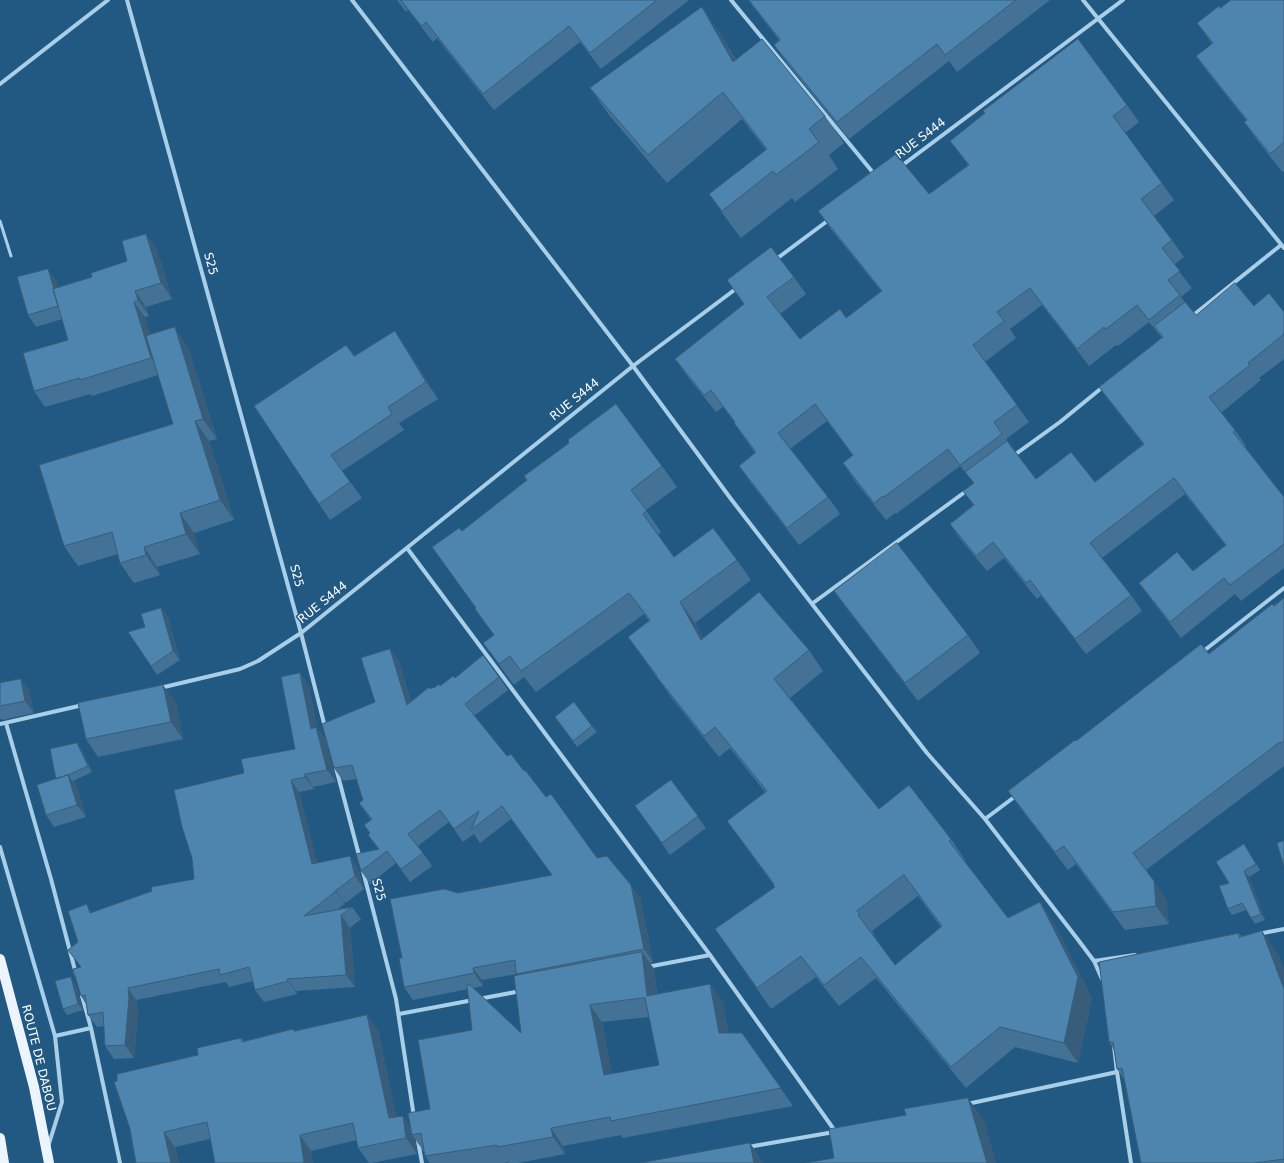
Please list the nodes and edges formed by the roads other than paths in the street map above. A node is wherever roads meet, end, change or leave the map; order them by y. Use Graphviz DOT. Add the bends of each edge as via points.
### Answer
graph roads {
  1 [pos="108,0"];
  2 [pos="127,0"];
  3 [pos="352,0"];
  4 [pos="731,0"];
  5 [pos="1083,0"];
  6 [pos="1123,0"];
  7 [pos="1098,19"];
  8 [pos="0,84"];
  9 [pos="893,172"];
  10 [pos="880,182"];
  11 [pos="836,215"];
  12 [pos="0,221"];
  13 [pos="1283,247"];
  14 [pos="10,256"];
  15 [pos="772,262"];
  16 [pos="741,286"];
  17 [pos="1189,319"];
  18 [pos="633,366"];
  19 [pos="1109,382"];
  20 [pos="1009,459"];
  21 [pos="971,487"];
  22 [pos="407,548"];
  23 [pos="1284,588"];
  24 [pos="812,603"];
  25 [pos="301,633"];
  26 [pos="1199,655"];
  27 [pos="157,688"];
  28 [pos="89,704"];
  29 [pos="6,723"];
  30 [pos="0,724"];
  31 [pos="327,732"];
  32 [pos="334,763"];
  33 [pos="1023,790"];
  34 [pos="985,819"];
  35 [pos="0,847"];
  36 [pos="360,862"];
  37 [pos="362,869"];
  38 [pos="1284,930"];
  39 [pos="1254,935"];
  40 [pos="1139,954"];
  41 [pos="710,955"];
  42 [pos="0,959"];
  43 [pos="1094,961"];
  44 [pos="640,968"];
  45 [pos="77,976"];
  46 [pos="1104,985"];
  47 [pos="523,990"];
  48 [pos="81,991"];
  49 [pos="398,1014"];
  50 [pos="91,1028"];
  51 [pos="56,1036"];
  52 [pos="1114,1042"];
  53 [pos="1117,1072"];
  54 [pos="960,1105"];
  55 [pos="416,1124"];
  56 [pos="843,1130"];
  57 [pos="835,1132"];
  58 [pos="0,1138"];
  59 [pos="418,1140"];
  60 [pos="742,1148"];
  61 [pos="1,1150"];
  62 [pos="47,1151"];
  63 [pos="4,1163"];
  64 [pos="49,1163"];
  65 [pos="120,1163"];
  66 [pos="422,1163"];
  67 [pos="1131,1163"];
  1 -- 8 [label="street"];
  2 -- 25 [label="street, S25"];
  3 -- 18 [label="street"];
  4 -- 10 [label="street"];
  5 -- 7 [label="street"];
  6 -- 7 [label="street, RUE S444"];
  7 -- 9 [label="street, RUE S444"];
  7 -- 13 [label="street"];
  11 -- 15 [label="street"];
  12 -- 14 [label="lane"];
  13 -- 17 [label="street"];
  16 -- 18 [label="street, RUE S444"];
  18 -- 22 [label="street, RUE S444"];
  18 -- 24 [label="street"];
  19 -- 20 [label="street"];
  21 -- 24 [label="street"];
  22 -- 25 [label="street, RUE S444"];
  22 -- 41 [label="street"];
  23 -- 26 [label="street"];
  24 -- 34 [label="street" via="927,753"];
  25 -- 27 [label="street, RUE S444" via="258,661 240,669"];
  25 -- 31 [label="street, S25"];
  28 -- 29 [label="street"];
  29 -- 30 [label="street"];
  29 -- 45 [label="street"];
  32 -- 36 [label="street"];
  33 -- 34 [label="street"];
  34 -- 43 [label="street"];
  35 -- 51 [label="street"];
  37 -- 49 [label="street, S25"];
  38 -- 39 [label="street"];
  40 -- 43 [label="street"];
  41 -- 44 [label="street"];
  41 -- 57 [label="street"];
  42 -- 62 [label="main road, ROUTE DE DABOU" via="34,1088"];
  43 -- 46 [label="street"];
  47 -- 49 [label="street"];
  48 -- 50 [label="street"];
  49 -- 55 [label="street, S25"];
  50 -- 51 [label="street"];
  50 -- 65 [label="street"];
  51 -- 62 [label="street" via="62,1102"];
  52 -- 53 [label="street"];
  53 -- 54 [label="street"];
  53 -- 67 [label="street"];
  56 -- 57 [label="street"];
  57 -- 60 [label="street"];
  58 -- 61 [label="main road"];
  59 -- 66 [label="street"];
  61 -- 63 [label="main road"];
  62 -- 64 [label="main road, ROUTE DE DABOU"];
}
